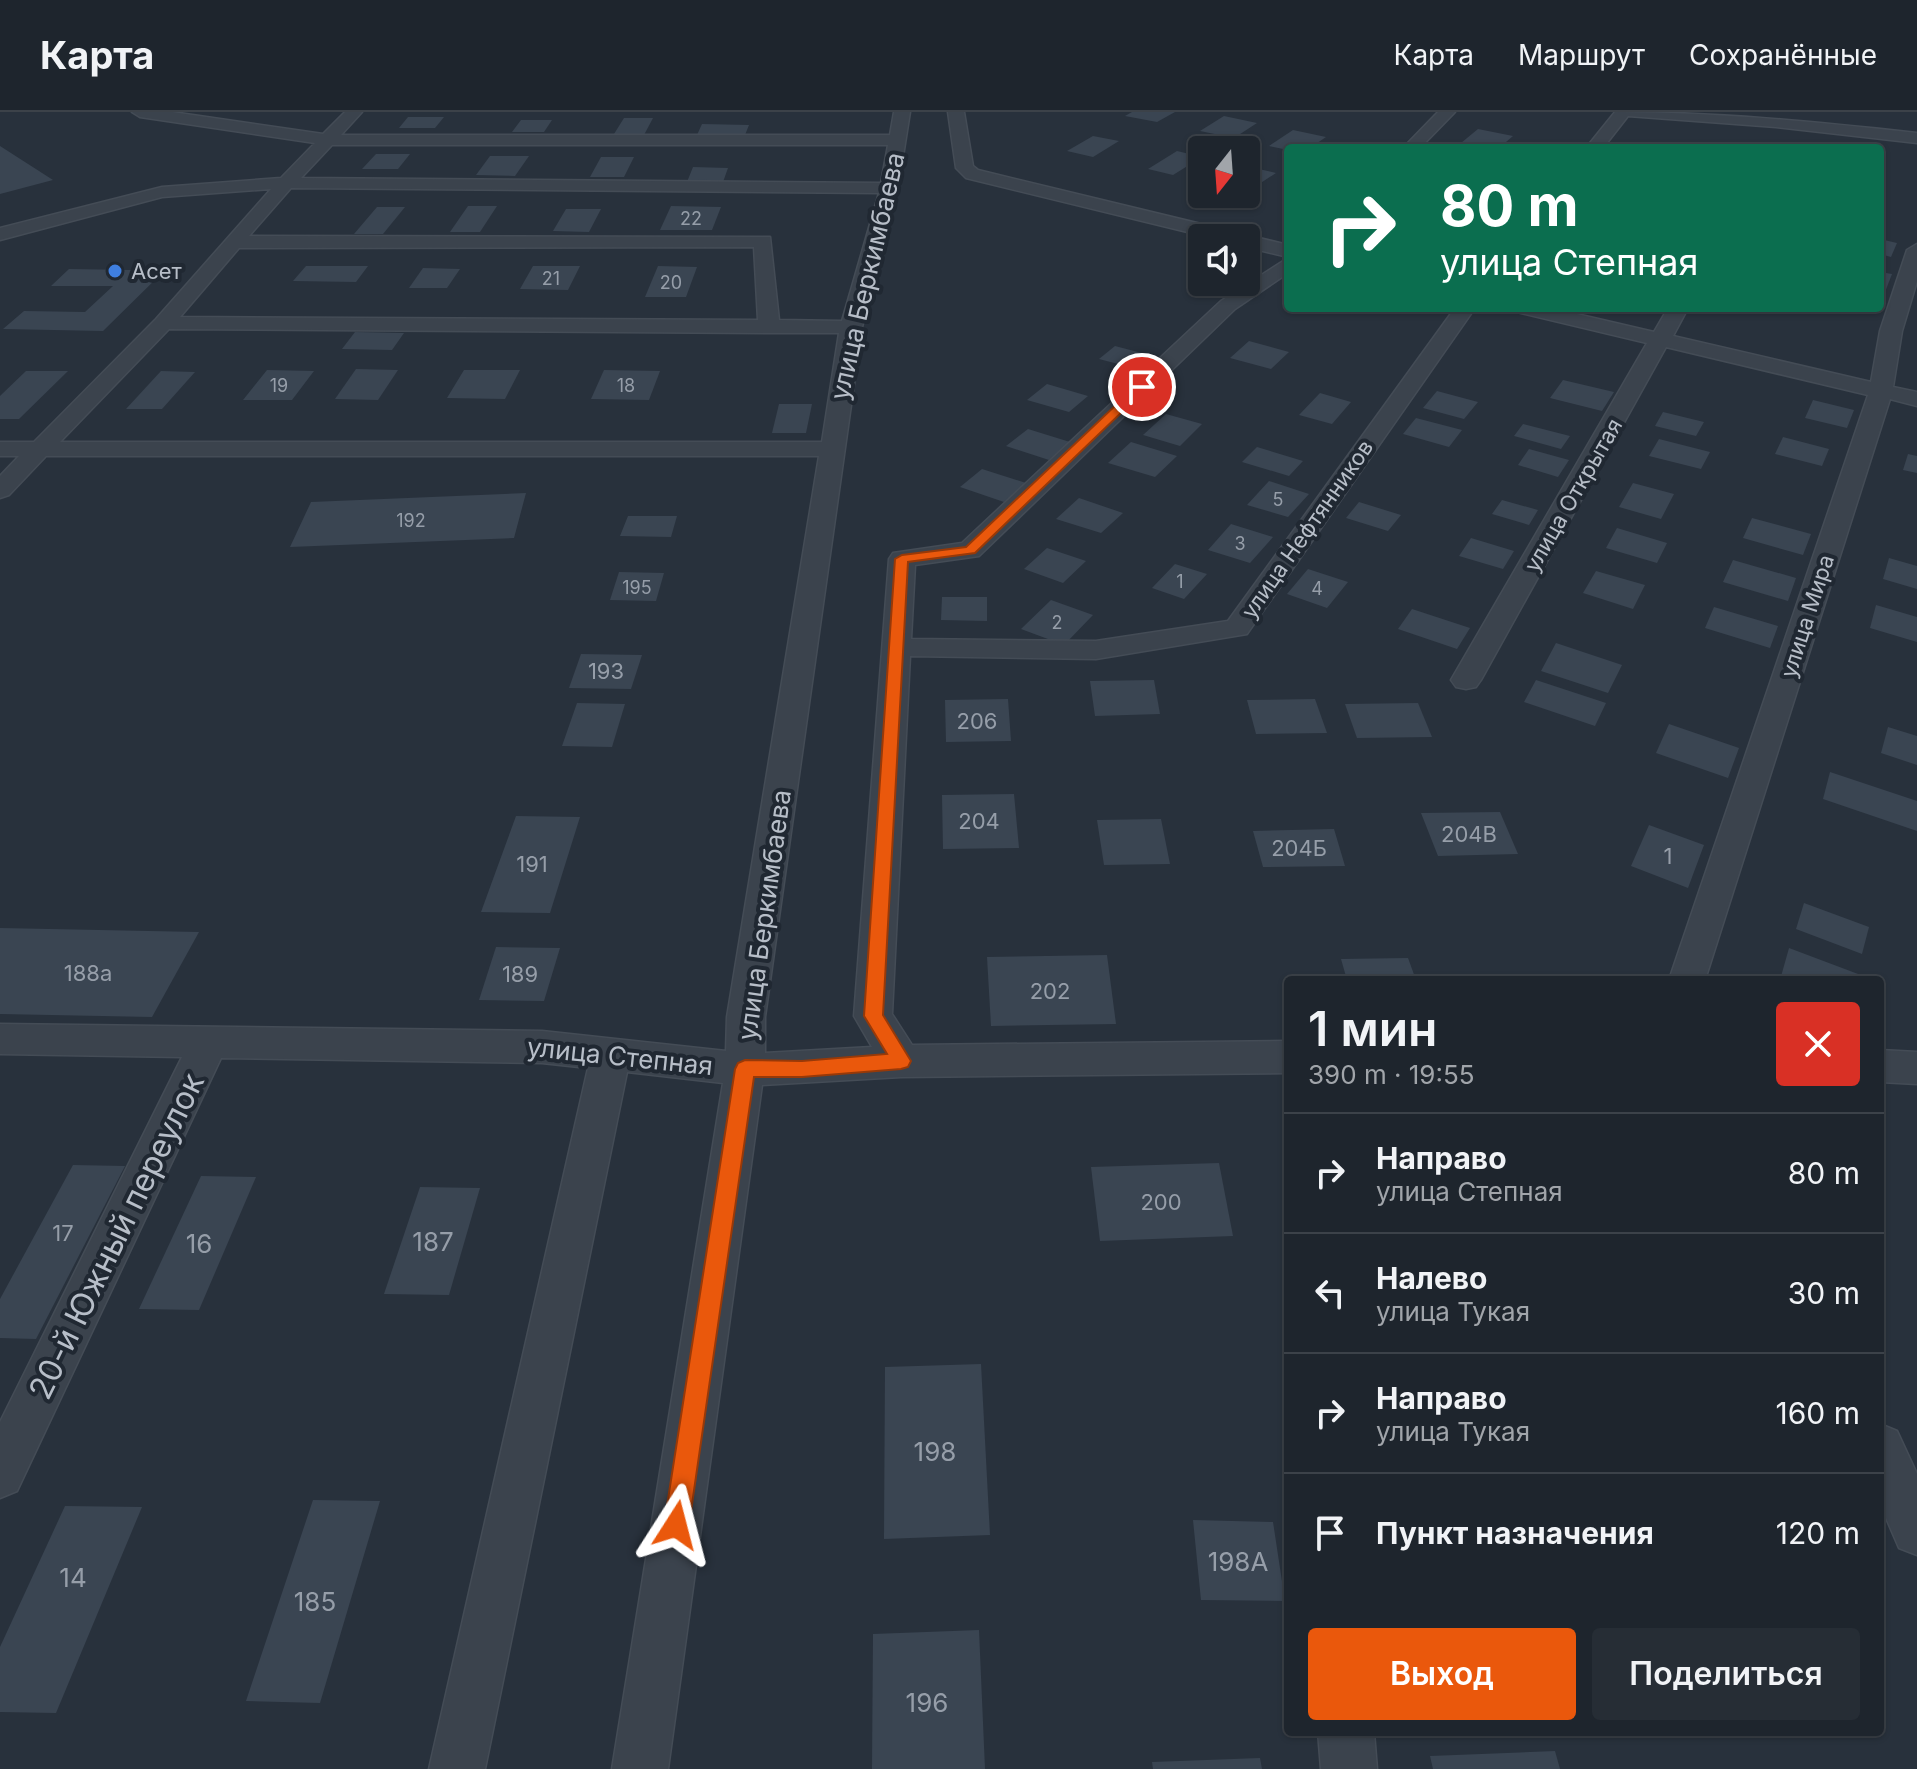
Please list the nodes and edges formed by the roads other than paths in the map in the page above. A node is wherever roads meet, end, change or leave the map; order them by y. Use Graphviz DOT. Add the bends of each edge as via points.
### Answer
graph roads {
  1 [pos="140,112"];
  2 [pos="354,112"];
  3 [pos="902,112"];
  4 [pos="956,112"];
  5 [pos="1447,112"];
  6 [pos="1623,112"];
  7 [pos="1633,112"];
  8 [pos="1917,138"];
  9 [pos="328,140"];
  10 [pos="897,140"];
  11 [pos="1415,144"];
  12 [pos="1597,144"];
  13 [pos="286,183"];
  14 [pos="889,188"];
  15 [pos="1188,227"];
  16 [pos="0,234"];
  17 [pos="234,242"];
  18 [pos="1260,244"];
  19 [pos="1284,250"];
  20 [pos="1917,250"];
  21 [pos="1284,267"];
  22 [pos="1462,312"];
  23 [pos="1541,312"];
  24 [pos="1676,312"];
  25 [pos="163,323"];
  26 [pos="769,327"];
  27 [pos="851,327"];
  28 [pos="1661,341"];
  29 [pos="1881,391"];
  30 [pos="1917,399"];
  31 [pos="0,449"];
  32 [pos="37,449"];
  33 [pos="831,449"];
  34 [pos="0,490"];
  35 [pos="896,647"];
  36 [pos="1466,680"];
  37 [pos="1688,976"];
  38 [pos="0,1039"];
  39 [pos="210,1040"];
  40 [pos="611,1054"];
  41 [pos="1284,1057"];
  42 [pos="901,1061"];
  43 [pos="1884,1066"];
  44 [pos="1917,1068"];
  45 [pos="745,1069"];
  46 [pos="1884,1457"];
  47 [pos="0,1474"];
  48 [pos="1917,1530"];
  49 [pos="1346,1736"];
  50 [pos="457,1769"];
  51 [pos="640,1769"];
  52 [pos="1349,1769"];
  1 -- 9 [label="street"];
  2 -- 9 [label="street"];
  3 -- 10 [label="street, улица Беркимбаева"];
  4 -- 15 [label="street" via="965,168 985,180"];
  5 -- 11 [label="street"];
  6 -- 12 [label="street"];
  7 -- 8 [label="street"];
  9 -- 10 [label="street"];
  9 -- 13 [label="street"];
  10 -- 14 [label="street, улица Беркимбаева"];
  13 -- 14 [label="street"];
  13 -- 16 [label="street" via="162,192"];
  13 -- 17 [label="street"];
  14 -- 27 [label="street, улица Беркимбаева"];
  17 -- 25 [label="street"];
  17 -- 26 [label="street" via="763,241"];
  18 -- 19 [label="street"];
  20 -- 29 [label="street, улица Мира" via="1891,331"];
  21 -- 35 [label="street" via="1228,305 970,550 902,559"];
  22 -- 35 [label="street, улица Нефтянников" via="1237,628 1096,650"];
  23 -- 28 [label="street"];
  24 -- 28 [label="street, улица Открытая"];
  25 -- 26 [label="street"];
  25 -- 32 [label="street"];
  26 -- 27 [label="street"];
  27 -- 33 [label="street, улица Беркимбаева"];
  28 -- 29 [label="street"];
  28 -- 36 [label="street, улица Открытая"];
  29 -- 30 [label="street"];
  29 -- 37 [label="street, улица Мира"];
  31 -- 32 [label="street"];
  32 -- 33 [label="street"];
  32 -- 34 [label="street"];
  33 -- 45 [label="street, улица Беркимбаева" via="746,1017"];
  35 -- 42 [label="street" via="873,1016"];
  38 -- 39 [label="street, улица Степная"];
  39 -- 40 [label="street, улица Степная" via="542,1047"];
  39 -- 47 [label="street, 20-й Южный переулок"];
  40 -- 45 [label="street, улица Степная"];
  40 -- 50 [label="street"];
  41 -- 42 [label="street, улица Степная"];
  42 -- 45 [label="street, улица Степная"];
  43 -- 44 [label="street"];
  45 -- 51 [label="street, улица Беркимбаева"];
  46 -- 48 [label="street"];
  49 -- 52 [label="street"];
}
